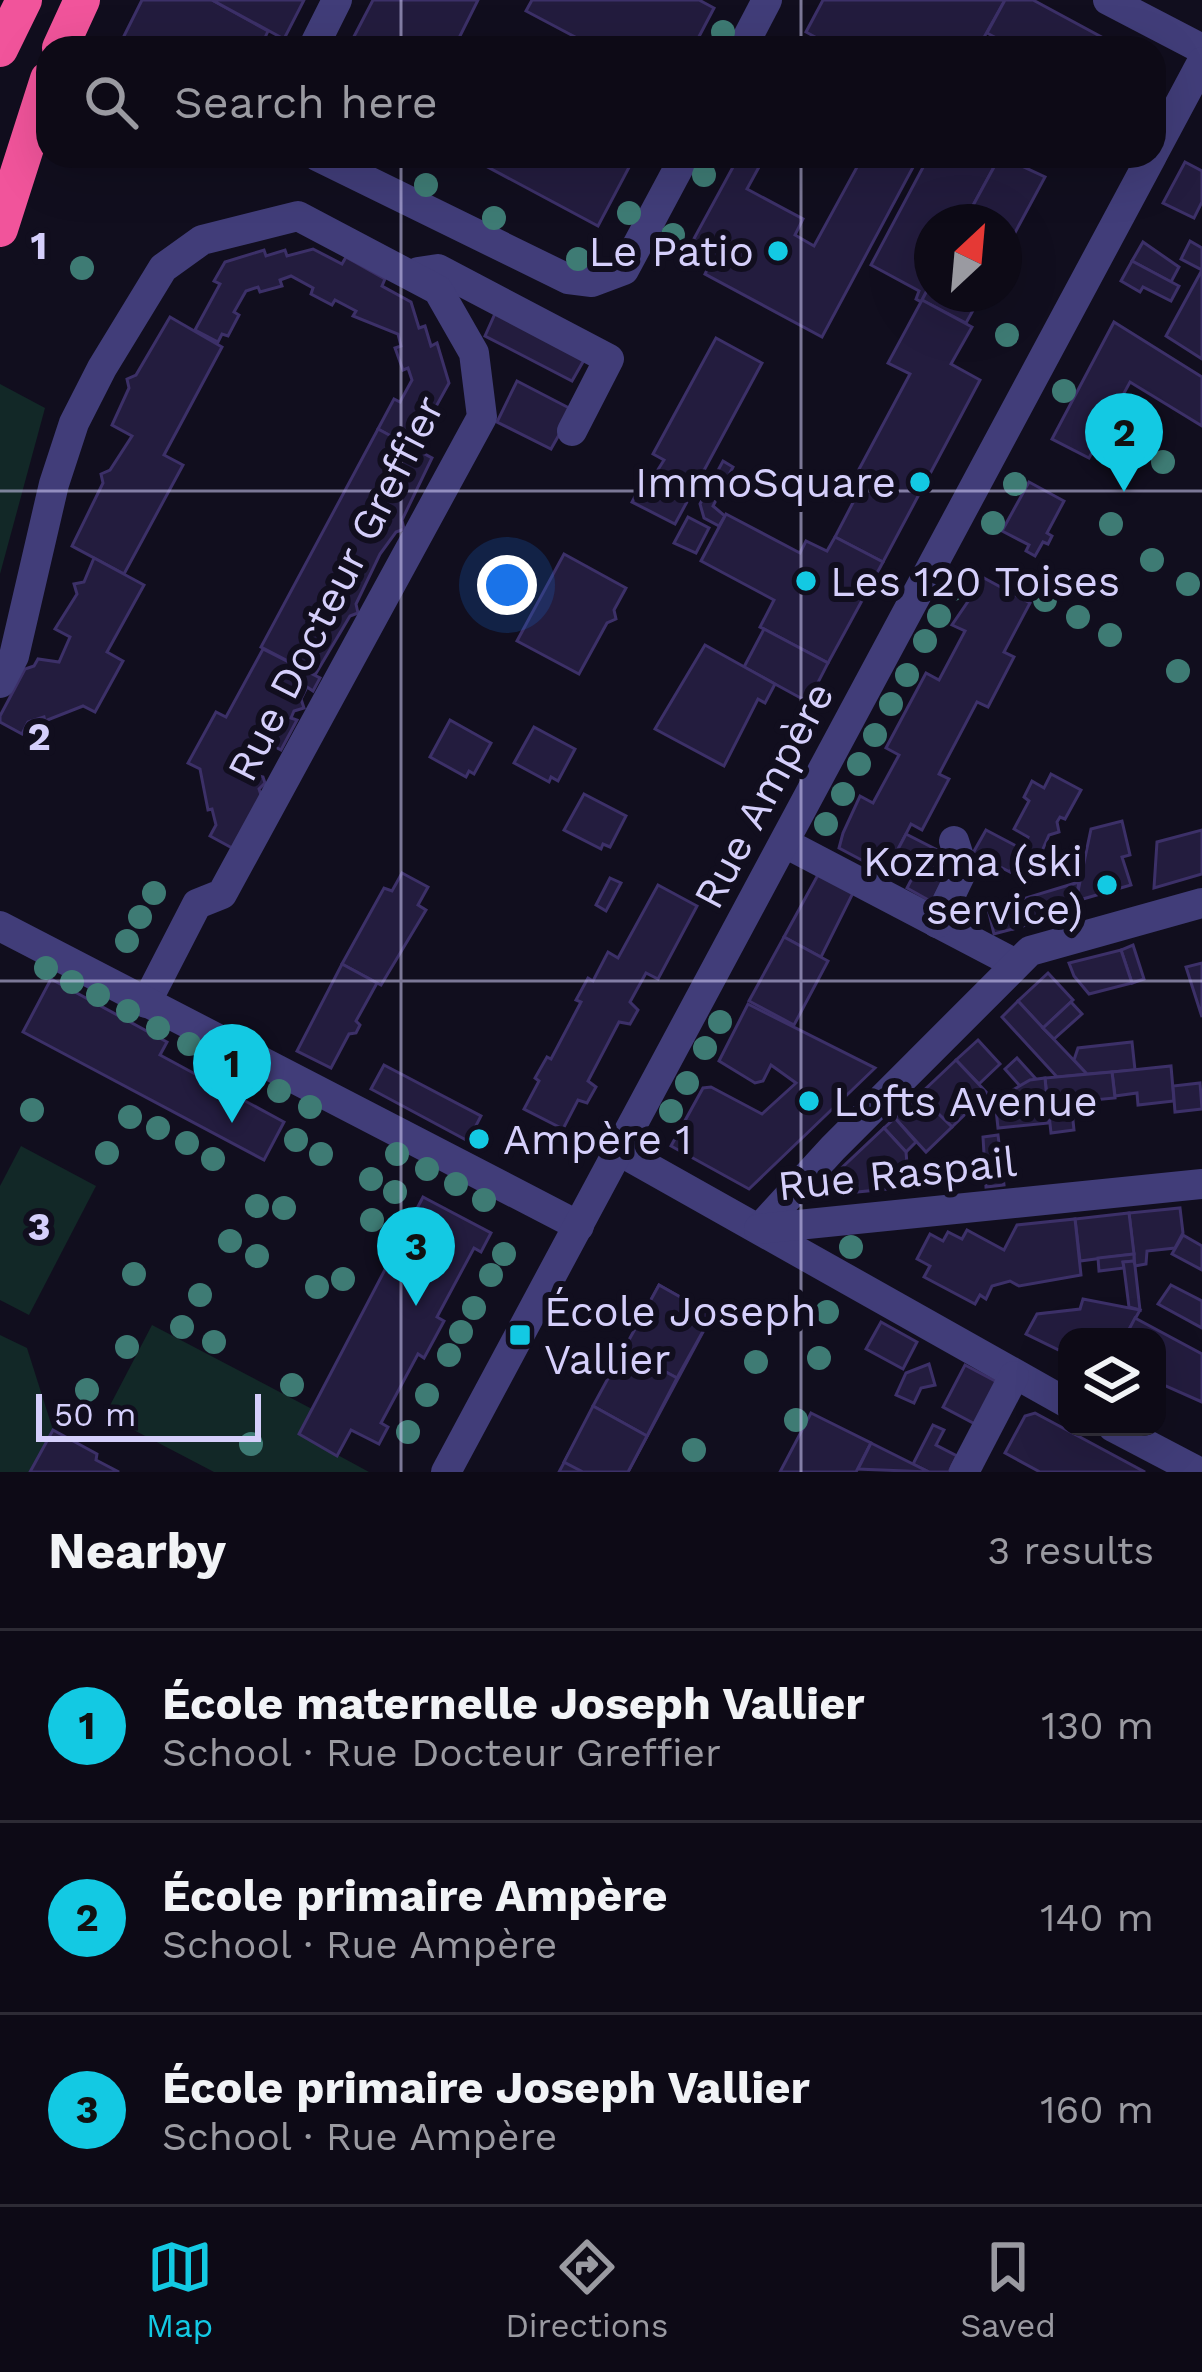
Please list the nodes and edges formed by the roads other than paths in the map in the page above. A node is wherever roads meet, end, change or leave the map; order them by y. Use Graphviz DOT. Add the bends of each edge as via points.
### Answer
graph roads {
  1 [pos="24,0"];
  2 [pos="82,0"];
  3 [pos="337,0"];
  4 [pos="767,0"];
  5 [pos="1108,0"];
  6 [pos="66,36"];
  7 [pos="319,36"];
  8 [pos="748,36"];
  9 [pos="1163,36"];
  10 [pos="1166,38"];
  11 [pos="0,49"];
  12 [pos="1202,61"];
  13 [pos="36,116"];
  14 [pos="1166,129"];
  15 [pos="341,168"];
  16 [pos="679,168"];
  17 [pos="1146,168"];
  18 [pos="0,229"];
  19 [pos="406,273"];
  20 [pos="572,431"];
  21 [pos="0,683"];
  22 [pos="954,841"];
  23 [pos="785,843"];
  24 [pos="1202,903"];
  25 [pos="937,922"];
  26 [pos="0,926"];
  27 [pos="1014,963"];
  28 [pos="146,1003"];
  29 [pos="620,1152"];
  30 [pos="1202,1184"];
  31 [pos="579,1226"];
  32 [pos="759,1229"];
  33 [pos="1014,1376"];
  34 [pos="1058,1398"];
  35 [pos="1130,1436"];
  36 [pos="446,1472"];
  37 [pos="964,1472"];
  38 [pos="1199,1472"];
  1 -- 11 [label="highway"];
  2 -- 6 [label="highway"];
  3 -- 7 [label="street"];
  4 -- 8 [label="street"];
  5 -- 9 [label="street"];
  10 -- 12 [label="street"];
  12 -- 14 [label="street, Rue Ampère"];
  13 -- 18 [label="highway"];
  15 -- 16 [label="street" via="568,279 592,282 624,270"];
  17 -- 23 [label="street, Rue Ampère"];
  19 -- 20 [label="street" via="439,268 609,359"];
  19 -- 21 [label="street, Rue Docteur Greffier" via="298,216 202,240 163,268 74,423 14,656"];
  19 -- 28 [label="street, Rue Docteur Greffier" via="438,290 474,352 482,417 222,894 197,904"];
  22 -- 25 [label="street" via="963,869"];
  23 -- 25 [label="street"];
  23 -- 29 [label="street, Rue Ampère"];
  24 -- 27 [label="street" via="1030,951"];
  25 -- 27 [label="street"];
  26 -- 28 [label="street"];
  27 -- 32 [label="street"];
  28 -- 31 [label="street"];
  29 -- 31 [label="street, Rue Ampère"];
  29 -- 32 [label="street, Rue Raspail"];
  30 -- 32 [label="street, Rue Raspail"];
  31 -- 36 [label="street, Rue Ampère"];
  32 -- 33 [label="street"];
  33 -- 34 [label="street"];
  33 -- 37 [label="street"];
  35 -- 38 [label="street"];
}
